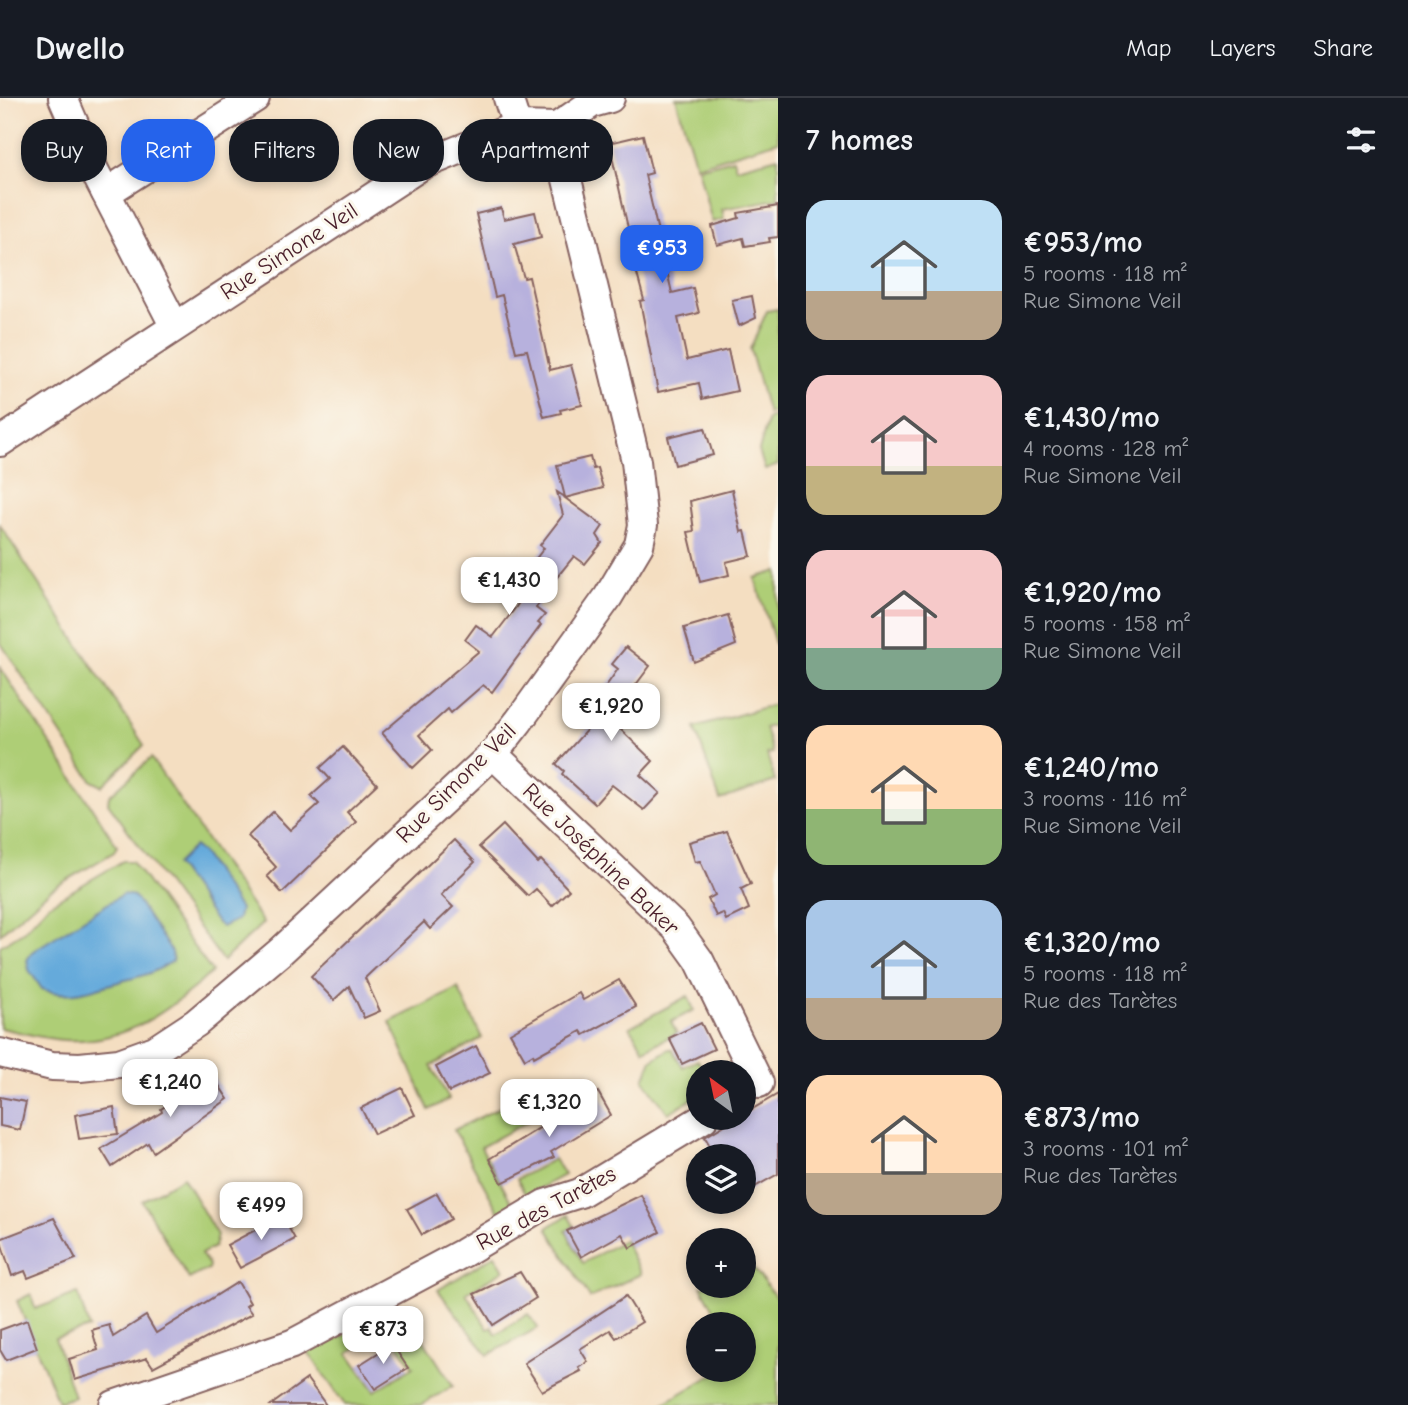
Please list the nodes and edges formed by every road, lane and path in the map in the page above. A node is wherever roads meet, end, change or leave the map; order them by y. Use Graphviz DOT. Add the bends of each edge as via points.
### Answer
graph roads {
  1 [pos="63,98"];
  2 [pos="255,98"];
  3 [pos="508,98"];
  4 [pos="610,98"];
  5 [pos="515,119"];
  6 [pos="569,119"];
  7 [pos="458,150"];
  8 [pos="568,182"];
  9 [pos="106,193"];
  10 [pos="174,325"];
  11 [pos="0,442"];
  12 [pos="493,754"];
  13 [pos="0,1053"];
  14 [pos="760,1082"];
  15 [pos="686,1129"];
  16 [pos="148,1400"];
  17 [pos="114,1405"];
  1 -- 9 [label="street"];
  2 -- 9 [label="street"];
  3 -- 5 [label="street"];
  4 -- 6 [label="street" via="592,103"];
  7 -- 10 [label="street, Rue Simone Veil" via="422,165"];
  8 -- 12 [label="street, Rue Simone Veil" via="636,461 643,525 639,545 608,597"];
  9 -- 10 [label="street"];
  10 -- 11 [label="street, Rue Simone Veil"];
  12 -- 13 [label="street, Rue Simone Veil" via="280,952 197,1023 155,1050 118,1063 80,1067 52,1066"];
  12 -- 14 [label="street, Rue Joséphine Baker" via="676,928 699,960"];
  15 -- 16 [label="street, Rue des Tarètes" via="580,1193 545,1203 463,1253 292,1344"];
  16 -- 17 [label="street, Rue des Tarètes"];
}
